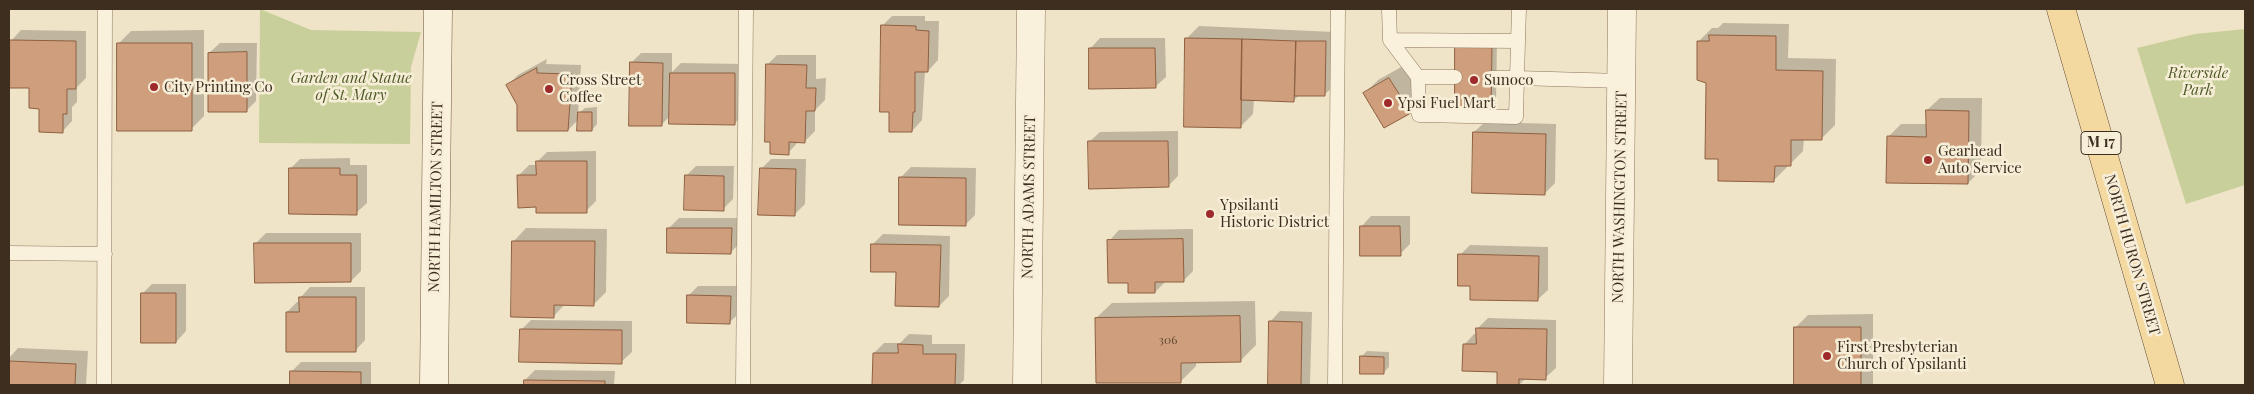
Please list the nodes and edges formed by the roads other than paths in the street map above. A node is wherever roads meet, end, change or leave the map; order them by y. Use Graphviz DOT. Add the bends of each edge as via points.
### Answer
graph roads {
  1 [pos="106,9"];
  2 [pos="438,9"];
  3 [pos="746,9"];
  4 [pos="1031,9"];
  5 [pos="1338,9"];
  6 [pos="1389,9"];
  7 [pos="1519,9"];
  8 [pos="1622,9"];
  9 [pos="2062,9"];
  10 [pos="1390,40"];
  11 [pos="1518,42"];
  12 [pos="1418,77"];
  13 [pos="1455,77"];
  14 [pos="1491,78"];
  15 [pos="1517,78"];
  16 [pos="1621,81"];
  17 [pos="9,253"];
  18 [pos="104,254"];
  19 [pos="104,385"];
  20 [pos="434,385"];
  21 [pos="744,385"];
  22 [pos="1027,385"];
  23 [pos="1334,385"];
  24 [pos="1618,385"];
  25 [pos="2170,385"];
  1 -- 18 [label="lane"];
  2 -- 20 [label="street, NORTH HAMILTON STREET"];
  3 -- 21 [label="lane"];
  4 -- 22 [label="street, NORTH ADAMS STREET"];
  5 -- 23 [label="lane"];
  6 -- 10 [label="lane"];
  7 -- 11 [label="lane"];
  8 -- 16 [label="street, NORTH WASHINGTON STREET"];
  9 -- 25 [label="main road, NORTH HURON STREET / M 17"];
  10 -- 11 [label="lane"];
  10 -- 12 [label="lane"];
  11 -- 15 [label="lane"];
  12 -- 13 [label="lane"];
  12 -- 15 [label="lane" via="1419,115 1516,118"];
  14 -- 15 [label="lane"];
  15 -- 16 [label="lane"];
  16 -- 24 [label="street, NORTH WASHINGTON STREET"];
  17 -- 18 [label="lane"];
  18 -- 19 [label="lane"];
}
